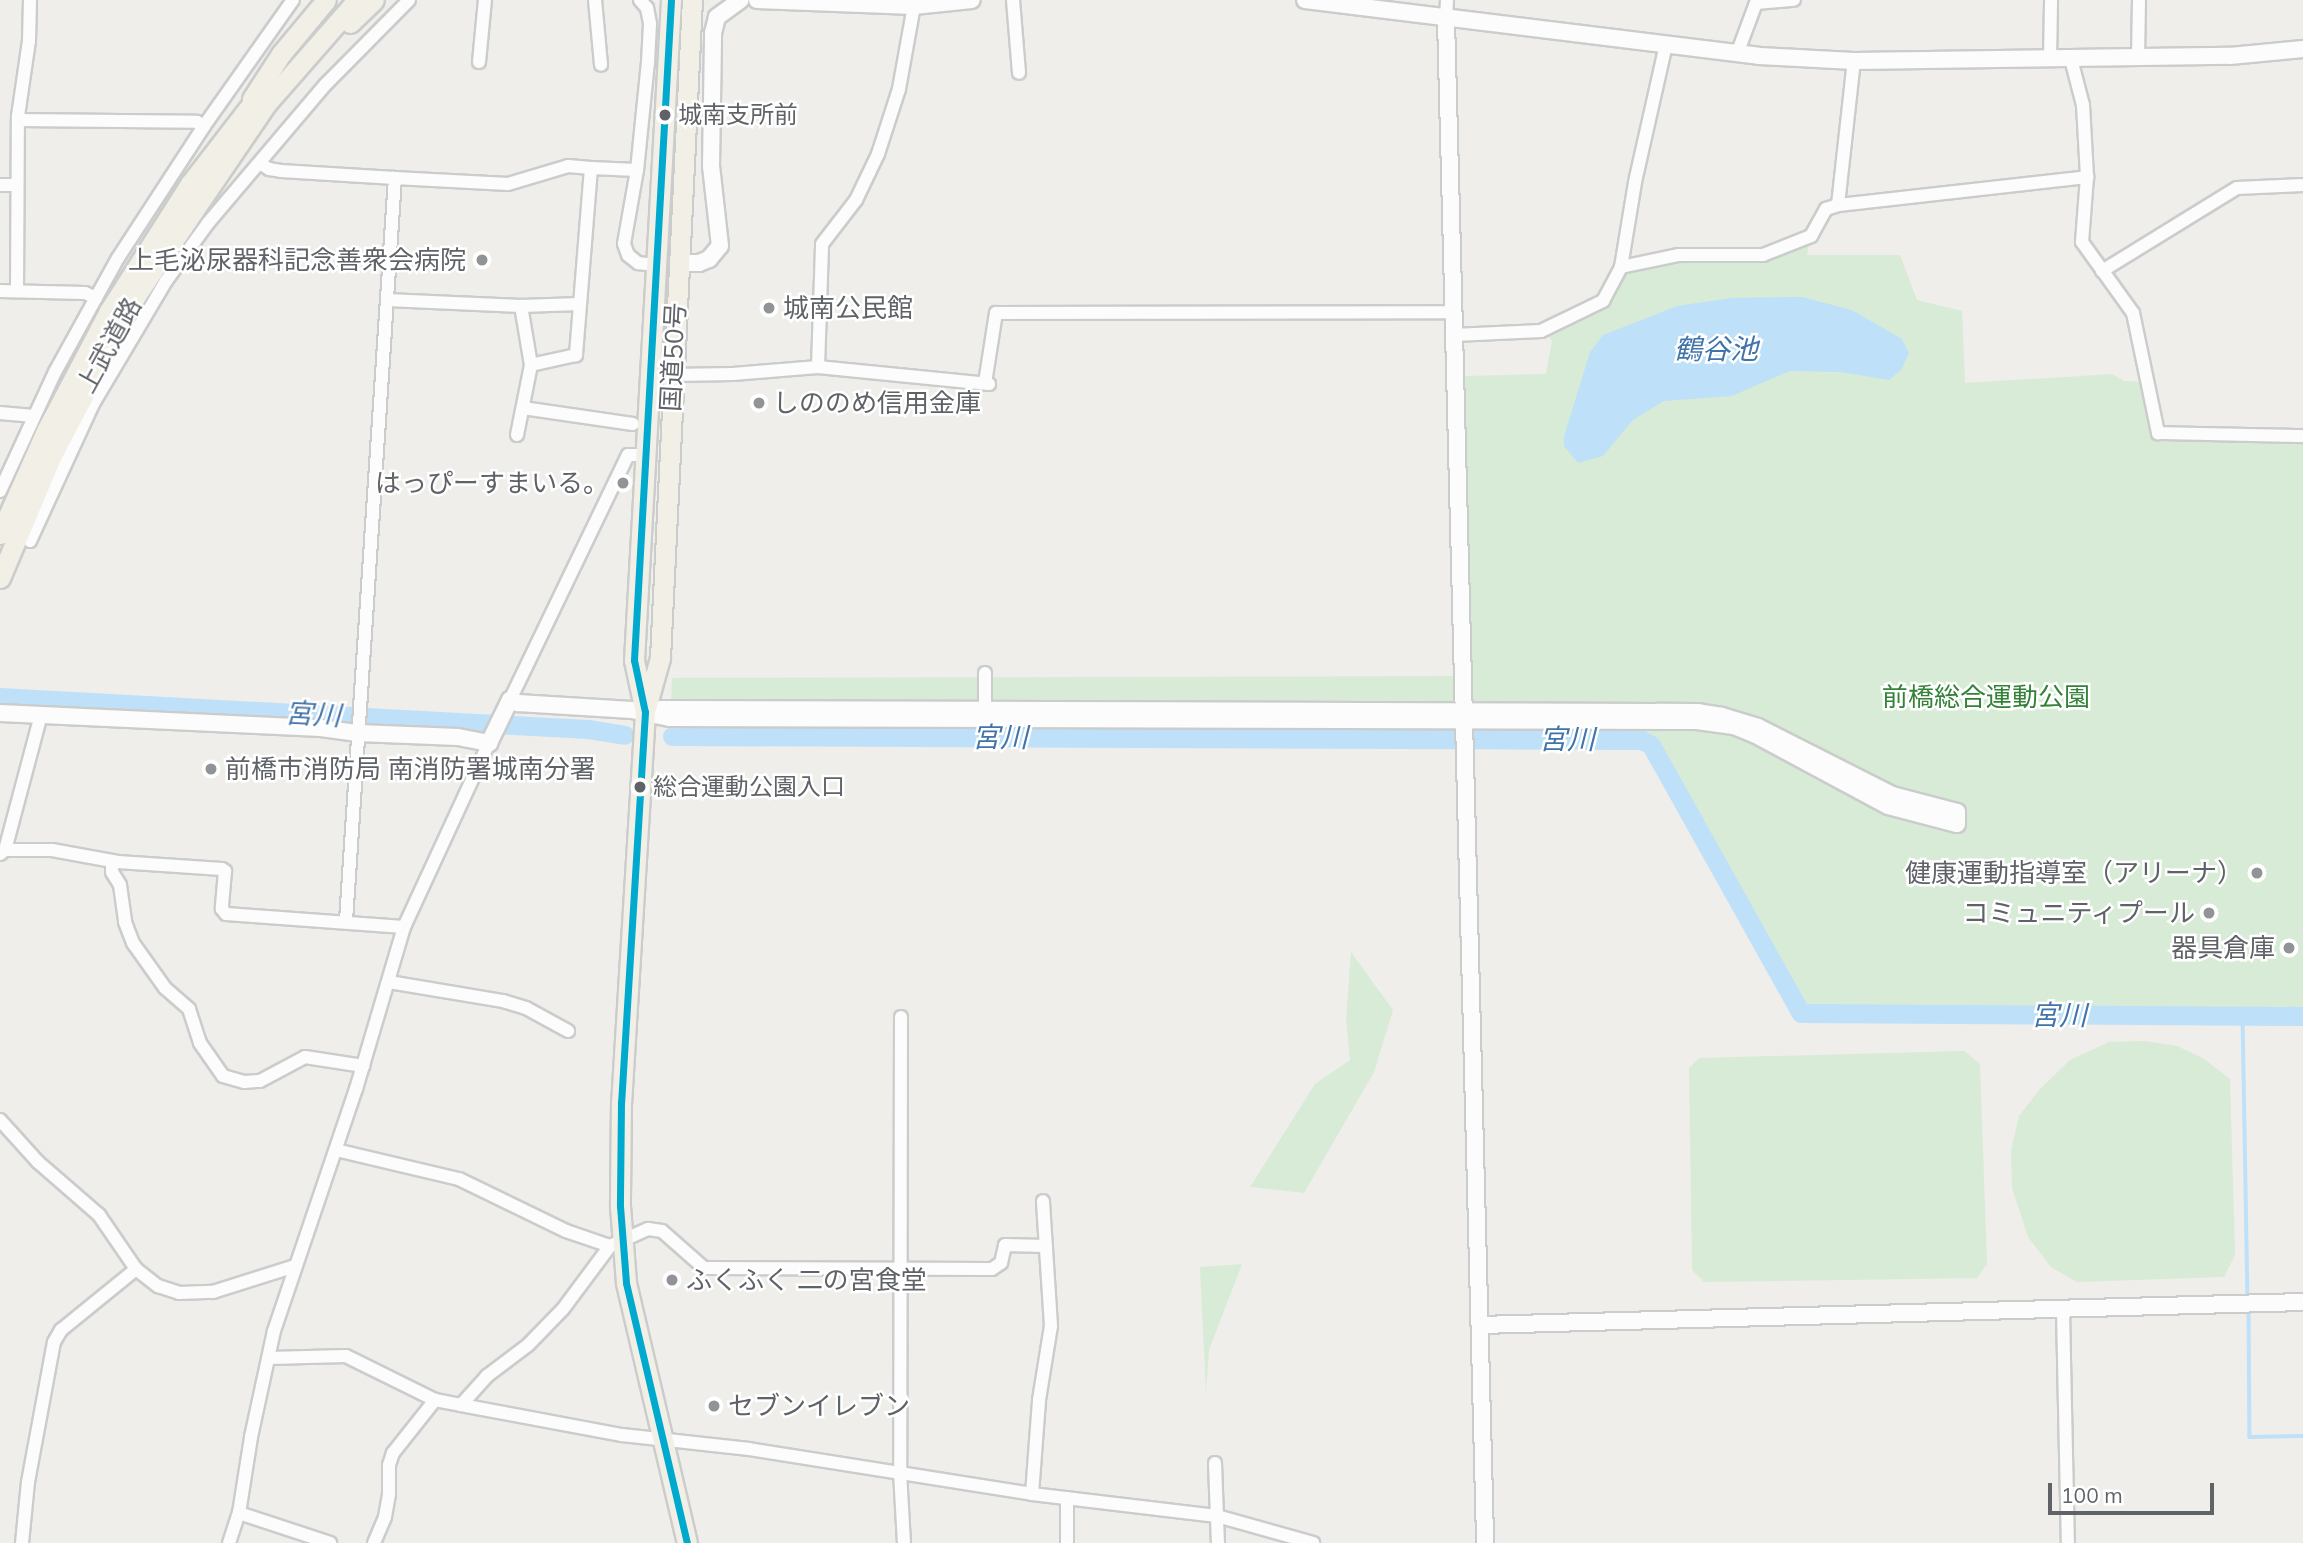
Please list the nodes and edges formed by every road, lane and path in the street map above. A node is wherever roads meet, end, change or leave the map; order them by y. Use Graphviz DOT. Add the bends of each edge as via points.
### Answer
graph roads {
  1 [pos="30,0"];
  2 [pos="293,0"];
  3 [pos="326,0"];
  4 [pos="341,0"];
  5 [pos="357,0"];
  6 [pos="374,0"];
  7 [pos="409,0"];
  8 [pos="485,0"];
  9 [pos="594,0"];
  10 [pos="640,0"];
  11 [pos="671,0"];
  12 [pos="692,0"];
  13 [pos="740,0"];
  14 [pos="757,0"];
  15 [pos="972,0"];
  16 [pos="1013,0"];
  17 [pos="1305,0"];
  18 [pos="1447,0"];
  19 [pos="1794,0"];
  20 [pos="2051,0"];
  21 [pos="2139,0"];
  22 [pos="1756,1"];
  23 [pos="915,3"];
  24 [pos="1446,19"];
  25 [pos="1666,44"];
  26 [pos="2303,49"];
  27 [pos="1737,54"];
  28 [pos="2138,57"];
  29 [pos="2071,59"];
  30 [pos="2050,60"];
  31 [pos="1854,61"];
  32 [pos="479,62"];
  33 [pos="601,65"];
  34 [pos="1019,73"];
  35 [pos="241,115"];
  36 [pos="18,120"];
  37 [pos="204,126"];
  38 [pos="228,159"];
  39 [pos="261,164"];
  40 [pos="591,168"];
  41 [pos="637,170"];
  42 [pos="2087,177"];
  43 [pos="395,178"];
  44 [pos="0,185"];
  45 [pos="2303,185"];
  46 [pos="17,186"];
  47 [pos="1838,205"];
  48 [pos="678,263"];
  49 [pos="655,265"];
  50 [pos="1621,267"];
  51 [pos="2102,271"];
  52 [pos="0,291"];
  53 [pos="17,291"];
  54 [pos="96,298"];
  55 [pos="387,300"];
  56 [pos="580,304"];
  57 [pos="520,306"];
  58 [pos="1454,312"];
  59 [pos="1454,335"];
  60 [pos="531,365"];
  61 [pos="818,366"];
  62 [pos="673,375"];
  63 [pos="523,408"];
  64 [pos="0,413"];
  65 [pos="33,416"];
  66 [pos="633,424"];
  67 [pos="517,435"];
  68 [pos="2303,436"];
  69 [pos="646,455"];
  70 [pos="0,491"];
  71 [pos="34,510"];
  72 [pos="0,534"];
  73 [pos="30,541"];
  74 [pos="0,578"];
  75 [pos="985,673"];
  76 [pos="508,705"];
  77 [pos="645,712"];
  78 [pos="0,713"];
  79 [pos="985,714"];
  80 [pos="41,715"];
  81 [pos="1464,719"];
  82 [pos="358,729"];
  83 [pos="492,738"];
  84 [pos="3,852"];
  85 [pos="112,861"];
  86 [pos="346,921"];
  87 [pos="404,927"];
  88 [pos="388,982"];
  89 [pos="901,1017"];
  90 [pos="568,1031"];
  91 [pos="363,1066"];
  92 [pos="0,1120"];
  93 [pos="336,1150"];
  94 [pos="1043,1201"];
  95 [pos="616,1243"];
  96 [pos="1046,1245"];
  97 [pos="295,1266"];
  98 [pos="901,1268"];
  99 [pos="136,1269"];
  100 [pos="2303,1302"];
  101 [pos="2063,1311"];
  102 [pos="1480,1325"];
  103 [pos="269,1359"];
  104 [pos="435,1400"];
  105 [pos="461,1405"];
  106 [pos="663,1438"];
  107 [pos="1215,1463"];
  108 [pos="900,1472"];
  109 [pos="1032,1494"];
  110 [pos="1067,1498"];
  111 [pos="239,1513"];
  112 [pos="1217,1516"];
  113 [pos="22,1543"];
  114 [pos="229,1543"];
  115 [pos="330,1543"];
  116 [pos="374,1543"];
  117 [pos="687,1543"];
  118 [pos="904,1543"];
  119 [pos="1067,1543"];
  120 [pos="1218,1543"];
  121 [pos="1313,1543"];
  122 [pos="1485,1543"];
  123 [pos="2068,1543"];
  1 -- 36 [label="street"];
  2 -- 37 [label="street"];
  3 -- 35 [label="highway"];
  4 -- 35 [label="highway, 上武道路"];
  5 -- 38 [label="highway, 上武道路" via="266,104"];
  6 -- 38 [label="highway" via="303,72"];
  7 -- 39 [label="street" via="326,84"];
  8 -- 32 [label="street"];
  9 -- 33 [label="street"];
  10 -- 41 [label="street" via="650,24"];
  11 -- 49 [label="highway, 国道50号"];
  12 -- 48 [label="highway, 国道50号"];
  13 -- 48 [label="street" via="717,17 713,33 711,166 720,246 709,259"];
  14 -- 23 [label="street"];
  15 -- 23 [label="street"];
  16 -- 34 [label="street"];
  17 -- 24 [label="street"];
  18 -- 24 [label="street"];
  19 -- 22 [label="street"];
  20 -- 30 [label="street"];
  21 -- 28 [label="street"];
  22 -- 27 [label="street"];
  23 -- 61 [label="street" via="899,89 878,154 856,200 822,244"];
  24 -- 25 [label="street"];
  24 -- 58 [label="street"];
  25 -- 27 [label="street"];
  25 -- 50 [label="street"];
  26 -- 28 [label="street"];
  27 -- 31 [label="street"];
  28 -- 29 [label="street"];
  29 -- 30 [label="street"];
  29 -- 42 [label="street" via="2083,105"];
  30 -- 31 [label="street"];
  31 -- 47 [label="street"];
  35 -- 72 [label="highway, 上武道路" via="154,238 103,322 46,431"];
  36 -- 37 [label="street" via="197,122"];
  36 -- 46 [label="street"];
  37 -- 54 [label="street"];
  38 -- 71 [label="highway, 上武道路" via="137,294 75,406"];
  39 -- 43 [label="street" via="281,171"];
  39 -- 71 [label="street" via="194,240 149,308"];
  40 -- 41 [label="street"];
  40 -- 43 [label="street" via="568,166 508,184"];
  40 -- 56 [label="street"];
  41 -- 49 [label="street" via="624,244 638,263"];
  42 -- 47 [label="street"];
  42 -- 51 [label="street" via="2082,242"];
  43 -- 55 [label="street"];
  44 -- 46 [label="street"];
  45 -- 51 [label="street" via="2237,188"];
  46 -- 53 [label="street"];
  47 -- 50 [label="street" via="1826,209 1811,236 1762,255 1678,255"];
  48 -- 62 [label="highway, 国道50号"];
  49 -- 69 [label="highway, 国道50号"];
  50 -- 59 [label="street" via="1603,301 1542,331"];
  51 -- 68 [label="street" via="2133,313 2158,433"];
  52 -- 53 [label="street"];
  53 -- 54 [label="street" via="85,293"];
  54 -- 65 [label="street"];
  55 -- 57 [label="street"];
  55 -- 82 [label="street"];
  56 -- 57 [label="street"];
  56 -- 60 [label="street" via="576,355"];
  57 -- 60 [label="street"];
  58 -- 59 [label="street"];
  58 -- 61 [label="street" via="996,313 987,384"];
  59 -- 81 [label="street"];
  60 -- 63 [label="street"];
  61 -- 62 [label="street"];
  62 -- 77 [label="highway, 国道50号" via="660,658"];
  63 -- 66 [label="street"];
  63 -- 67 [label="street"];
  64 -- 65 [label="street"];
  65 -- 70 [label="street"];
  69 -- 76 [label="street" via="628,455"];
  69 -- 77 [label="highway, 国道50号" via="634,660"];
  71 -- 73 [label="street"];
  71 -- 74 [label="highway, 上武道路"];
  75 -- 79 [label="street"];
  76 -- 77 [label="street"];
  76 -- 83 [label="street"];
  77 -- 79 [label="street" via="670,718"];
  77 -- 95 [label="highway, 国道50号"];
  78 -- 80 [label="street"];
  79 -- 81 [label="street"];
  80 -- 82 [label="street"];
  80 -- 84 [label="street"];
  81 -- 81 [label="street" via="1685,711 1722,716 1758,727 1892,795 1957,812 1957,824 1888,806 1734,726 1678,720"];
  81 -- 102 [label="street"];
  82 -- 83 [label="street"];
  82 -- 86 [label="street"];
  83 -- 87 [label="street"];
  84 -- 85 [label="street" via="52,850"];
  85 -- 86 [label="street" via="222,869 222,909 226,914"];
  85 -- 91 [label="street" via="133,943 163,985 189,1009 200,1043 223,1076 260,1081 305,1056"];
  86 -- 87 [label="street"];
  87 -- 88 [label="street"];
  88 -- 90 [label="street" via="503,1001"];
  88 -- 91 [label="street"];
  89 -- 98 [label="street"];
  91 -- 93 [label="street"];
  92 -- 99 [label="street" via="38,1162 99,1215"];
  93 -- 95 [label="street" via="459,1180 566,1231"];
  93 -- 97 [label="street"];
  94 -- 96 [label="street"];
  95 -- 98 [label="street" via="656,1228 704,1268"];
  95 -- 105 [label="street" via="563,1309"];
  95 -- 106 [label="highway, 国道50号"];
  96 -- 98 [label="street" via="1004,1245 997,1269"];
  96 -- 109 [label="street" via="1051,1326 1038,1400"];
  97 -- 99 [label="street" via="202,1294 168,1290"];
  97 -- 103 [label="street"];
  98 -- 108 [label="street"];
  99 -- 113 [label="street" via="61,1330 54,1342 28,1482"];
  100 -- 101 [label="street"];
  101 -- 102 [label="street"];
  101 -- 123 [label="street"];
  102 -- 122 [label="street"];
  103 -- 104 [label="street" via="346,1356"];
  103 -- 111 [label="street"];
  104 -- 105 [label="street"];
  104 -- 116 [label="street" via="393,1453 385,1517"];
  105 -- 106 [label="street" via="622,1435"];
  106 -- 108 [label="street"];
  106 -- 117 [label="highway, 国道50号"];
  107 -- 112 [label="street"];
  108 -- 109 [label="street"];
  108 -- 118 [label="street"];
  109 -- 110 [label="street"];
  110 -- 112 [label="street"];
  110 -- 119 [label="street"];
  111 -- 114 [label="street"];
  111 -- 115 [label="street"];
  112 -- 120 [label="street"];
  112 -- 121 [label="street"];
}
